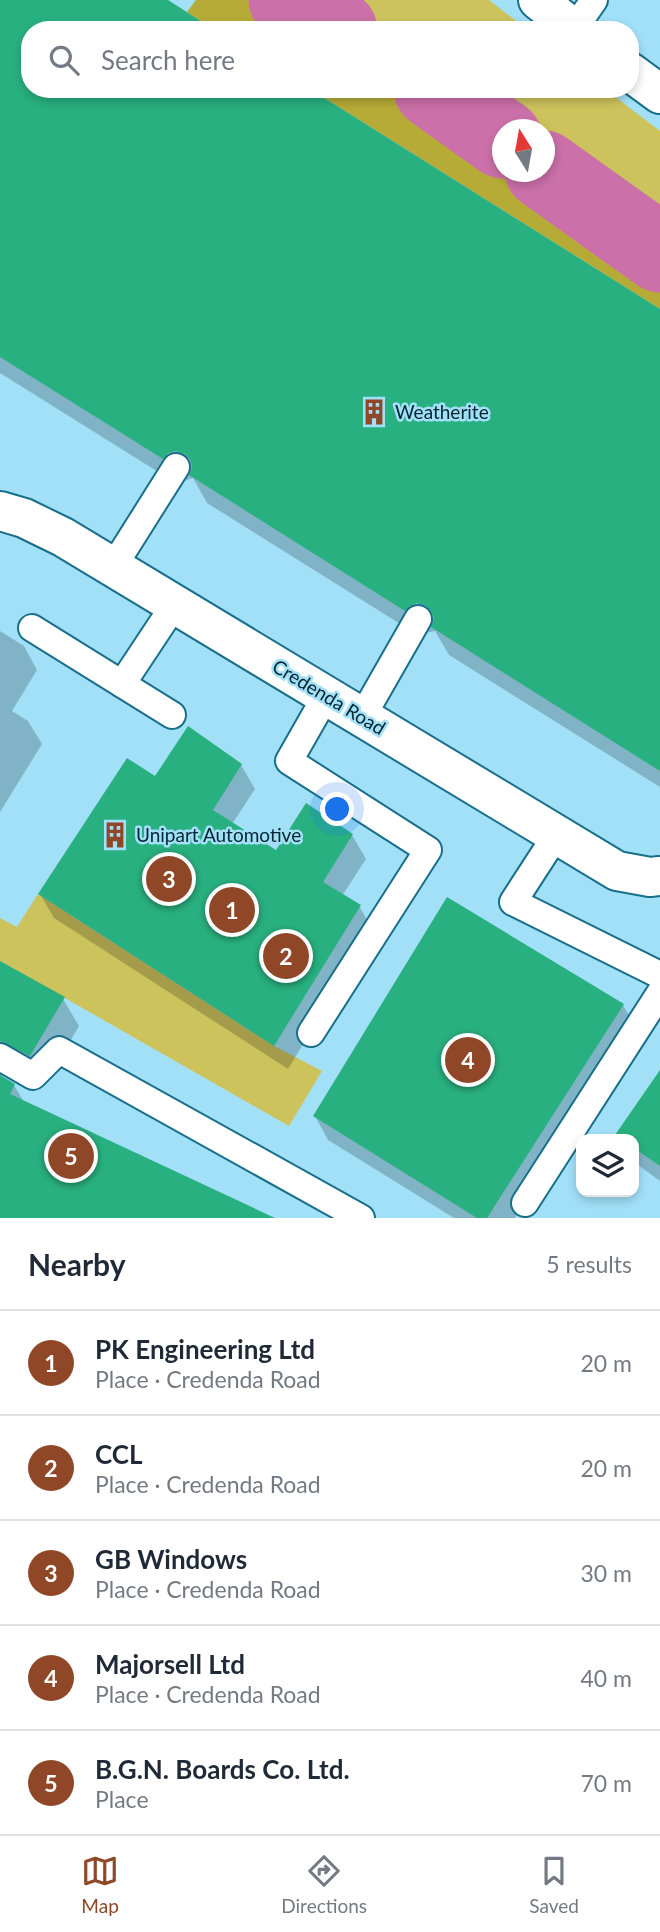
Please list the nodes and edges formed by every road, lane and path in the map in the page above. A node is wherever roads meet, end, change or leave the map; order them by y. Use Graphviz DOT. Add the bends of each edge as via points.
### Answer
graph roads {
  1 [pos="538,0"];
  2 [pos="594,0"];
  3 [pos="564,21"];
  4 [pos="580,21"];
  5 [pos="639,79"];
  6 [pos="660,94"];
  7 [pos="176,467"];
  8 [pos="0,511"];
  9 [pos="113,567"];
  10 [pos="175,604"];
  11 [pos="418,619"];
  12 [pos="32,628"];
  13 [pos="121,684"];
  14 [pos="326,696"];
  15 [pos="172,715"];
  16 [pos="362,717"];
  17 [pos="557,834"];
  18 [pos="660,876"];
  19 [pos="660,975"];
  20 [pos="660,993"];
  21 [pos="311,1033"];
  22 [pos="0,1057"];
  23 [pos="525,1203"];
  24 [pos="361,1218"];
  1 -- 3 [label="street"];
  2 -- 4 [label="lane"];
  5 -- 6 [label="street"];
  7 -- 9 [label="lane"];
  8 -- 9 [label="street, Credenda Road" via="43,527"];
  9 -- 10 [label="street, Credenda Road"];
  10 -- 13 [label="lane"];
  10 -- 14 [label="street, Credenda Road"];
  11 -- 16 [label="lane"];
  12 -- 13 [label="lane"];
  13 -- 15 [label="lane"];
  14 -- 16 [label="street, Credenda Road"];
  14 -- 21 [label="lane" via="289,761 428,850"];
  16 -- 17 [label="street, Credenda Road"];
  17 -- 18 [label="street, Credenda Road" via="617,871"];
  17 -- 19 [label="lane" via="513,902"];
  20 -- 23 [label="lane"];
  22 -- 24 [label="lane" via="33,1076 59,1050"];
}
